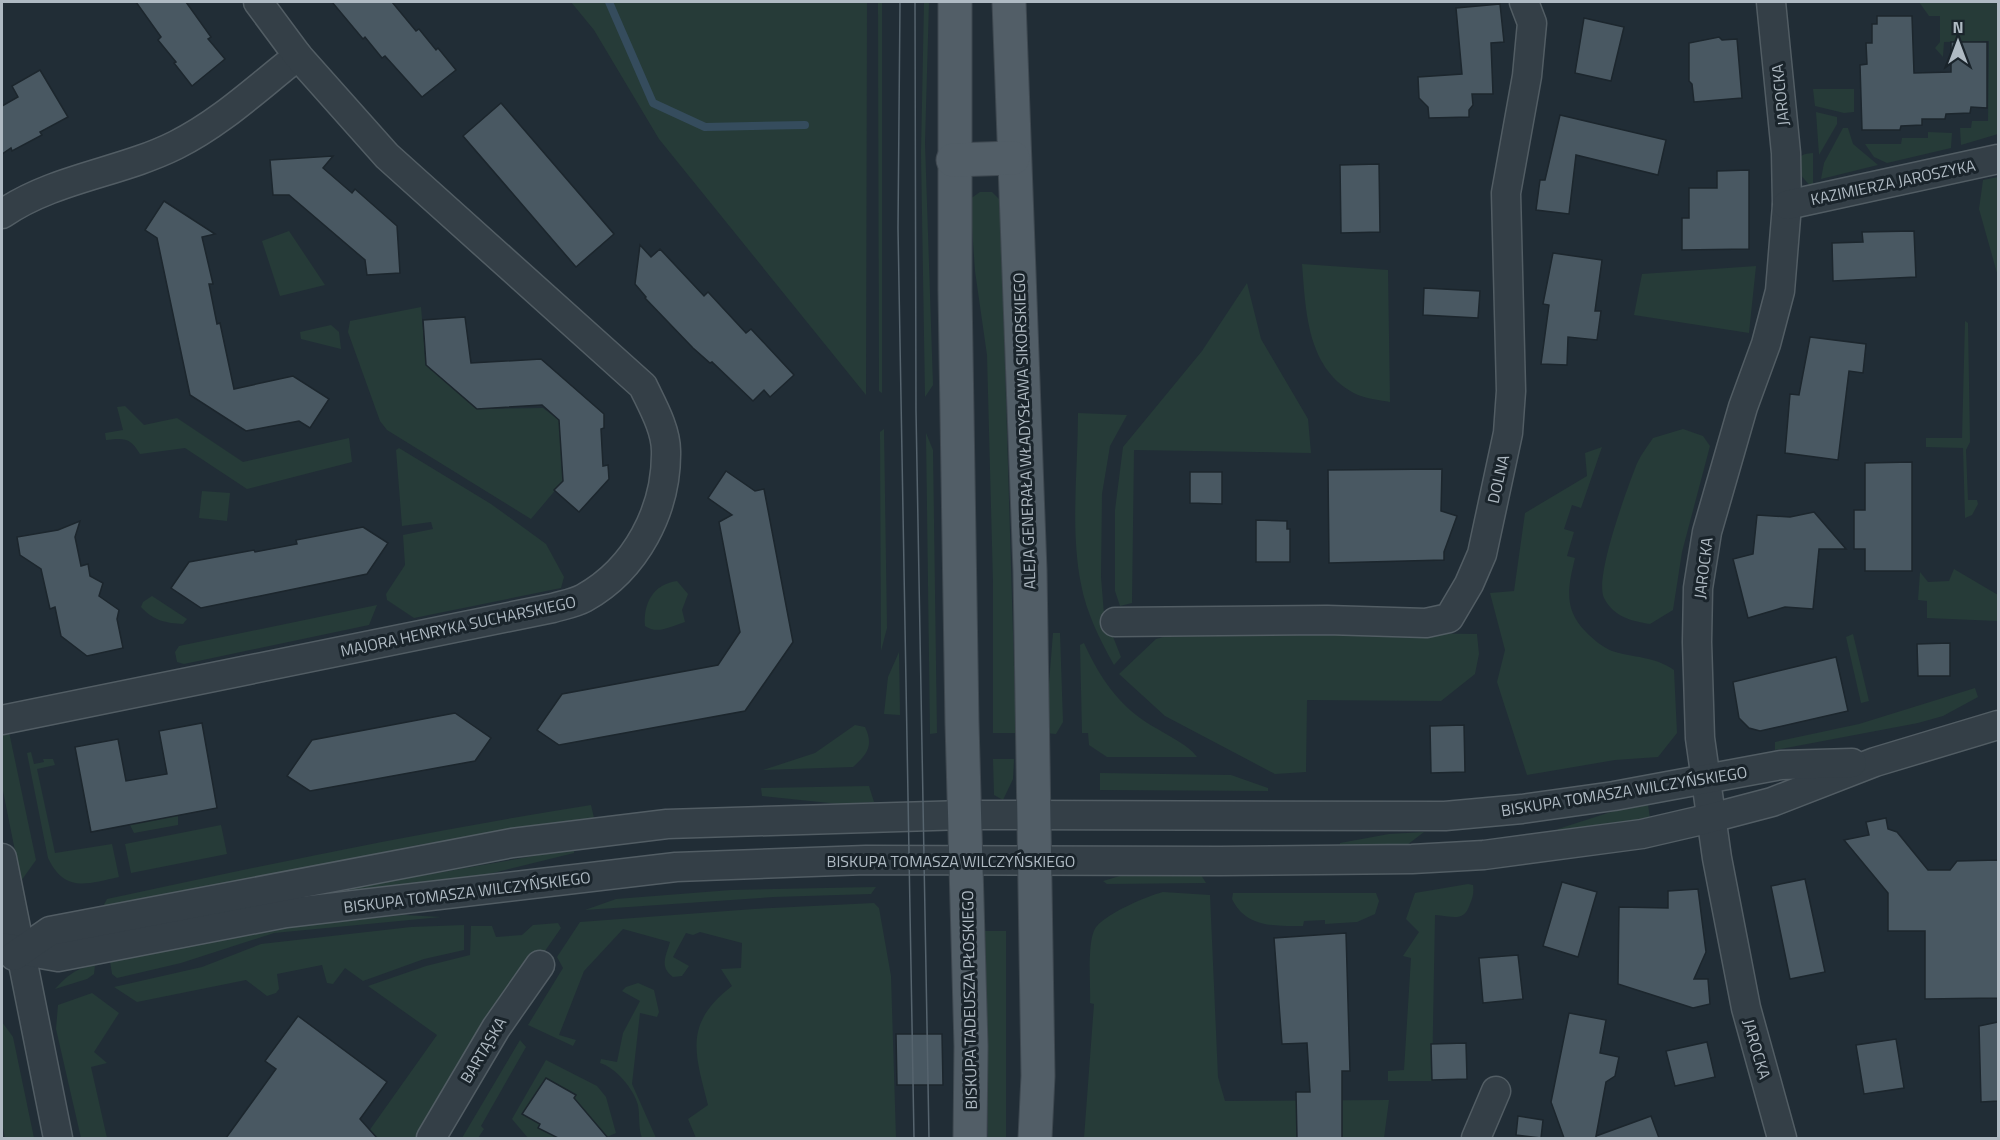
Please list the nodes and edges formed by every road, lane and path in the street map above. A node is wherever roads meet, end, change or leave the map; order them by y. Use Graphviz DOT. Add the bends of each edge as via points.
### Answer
graph roads {
  1 [pos="955,2"];
  2 [pos="1009,2"];
  3 [pos="1524,2"];
  4 [pos="1771,2"];
  5 [pos="266,11"];
  6 [pos="298,56"];
  7 [pos="1013,158"];
  8 [pos="1998,159"];
  9 [pos="953,160"];
  10 [pos="1787,205"];
  11 [pos="2,214"];
  12 [pos="1115,622"];
  13 [pos="2,720"];
  14 [pos="1998,725"];
  15 [pos="1875,762"];
  16 [pos="1706,779"];
  17 [pos="965,815"];
  18 [pos="1034,815"];
  19 [pos="1711,818"];
  20 [pos="2,858"];
  21 [pos="966,861"];
  22 [pos="1034,861"];
  23 [pos="8,954"];
  24 [pos="540,965"];
  25 [pos="1496,1091"];
  26 [pos="58,1138"];
  27 [pos="431,1138"];
  28 [pos="970,1138"];
  29 [pos="1035,1138"];
  30 [pos="1476,1138"];
  31 [pos="1782,1138"];
  1 -- 9 [label="main road"];
  2 -- 7 [label="main road, ALEJA GENERAŁA WŁADYSŁAWA SIKORSKIEGO"];
  3 -- 12 [label="street, DOLNA" via="1532,23 1527,76 1506,193 1511,391 1508,434 1482,554 1449,618 1426,623"];
  4 -- 10 [label="street, JAROCKA" via="1786,153"];
  5 -- 6 [label="street, MAJORA HENRYKA SUCHARSKIEGO"];
  6 -- 11 [label="street" via="214,124 174,146 59,185"];
  6 -- 13 [label="street, MAJORA HENRYKA SUCHARSKIEGO" via="387,156 643,386 658,417 666,449 663,488 650,528 628,564 583,599 553,608"];
  7 -- 9 [label="main road"];
  7 -- 18 [label="main road, ALEJA GENERAŁA WŁADYSŁAWA SIKORSKIEGO" via="1030,571"];
  8 -- 10 [label="street, KAZIMIERZA JAROSZYKA"];
  9 -- 17 [label="main road"];
  10 -- 16 [label="street, JAROCKA" via="1780,291 1707,532 1698,588 1700,738"];
  14 -- 15 [label="street, BISKUPA TOMASZA WILCZYŃSKIEGO"];
  15 -- 16 [label="street, BISKUPA TOMASZA WILCZYŃSKIEGO" via="1781,765"];
  15 -- 19 [label="street, BISKUPA TOMASZA WILCZYŃSKIEGO" via="1772,802"];
  16 -- 18 [label="street, BISKUPA TOMASZA WILCZYŃSKIEGO" via="1522,809 1446,816"];
  16 -- 19 [label="street, JAROCKA"];
  17 -- 18 [label="street, BISKUPA TOMASZA WILCZYŃSKIEGO"];
  17 -- 21 [label="main road"];
  17 -- 23 [label="street, BISKUPA TOMASZA WILCZYŃSKIEGO" via="667,824 512,843 50,931"];
  18 -- 22 [label="main road, ALEJA GENERAŁA WŁADYSŁAWA SIKORSKIEGO"];
  19 -- 22 [label="street, BISKUPA TOMASZA WILCZYŃSKIEGO" via="1642,834 1484,855 1412,859"];
  19 -- 31 [label="street, JAROCKA" via="1746,1008"];
  20 -- 23 [label="street"];
  21 -- 22 [label="street, BISKUPA TOMASZA WILCZYŃSKIEGO"];
  21 -- 23 [label="street, BISKUPA TOMASZA WILCZYŃSKIEGO" via="676,867 286,913 58,957"];
  21 -- 28 [label="main road, BISKUPA TADEUSZA PŁOSKIEGO"];
  22 -- 29 [label="main road" via="1038,1076"];
  23 -- 26 [label="street" via="30,1007"];
  24 -- 27 [label="street, BARTĄSKA" via="496,1028"];
  25 -- 30 [label="street"];
}
